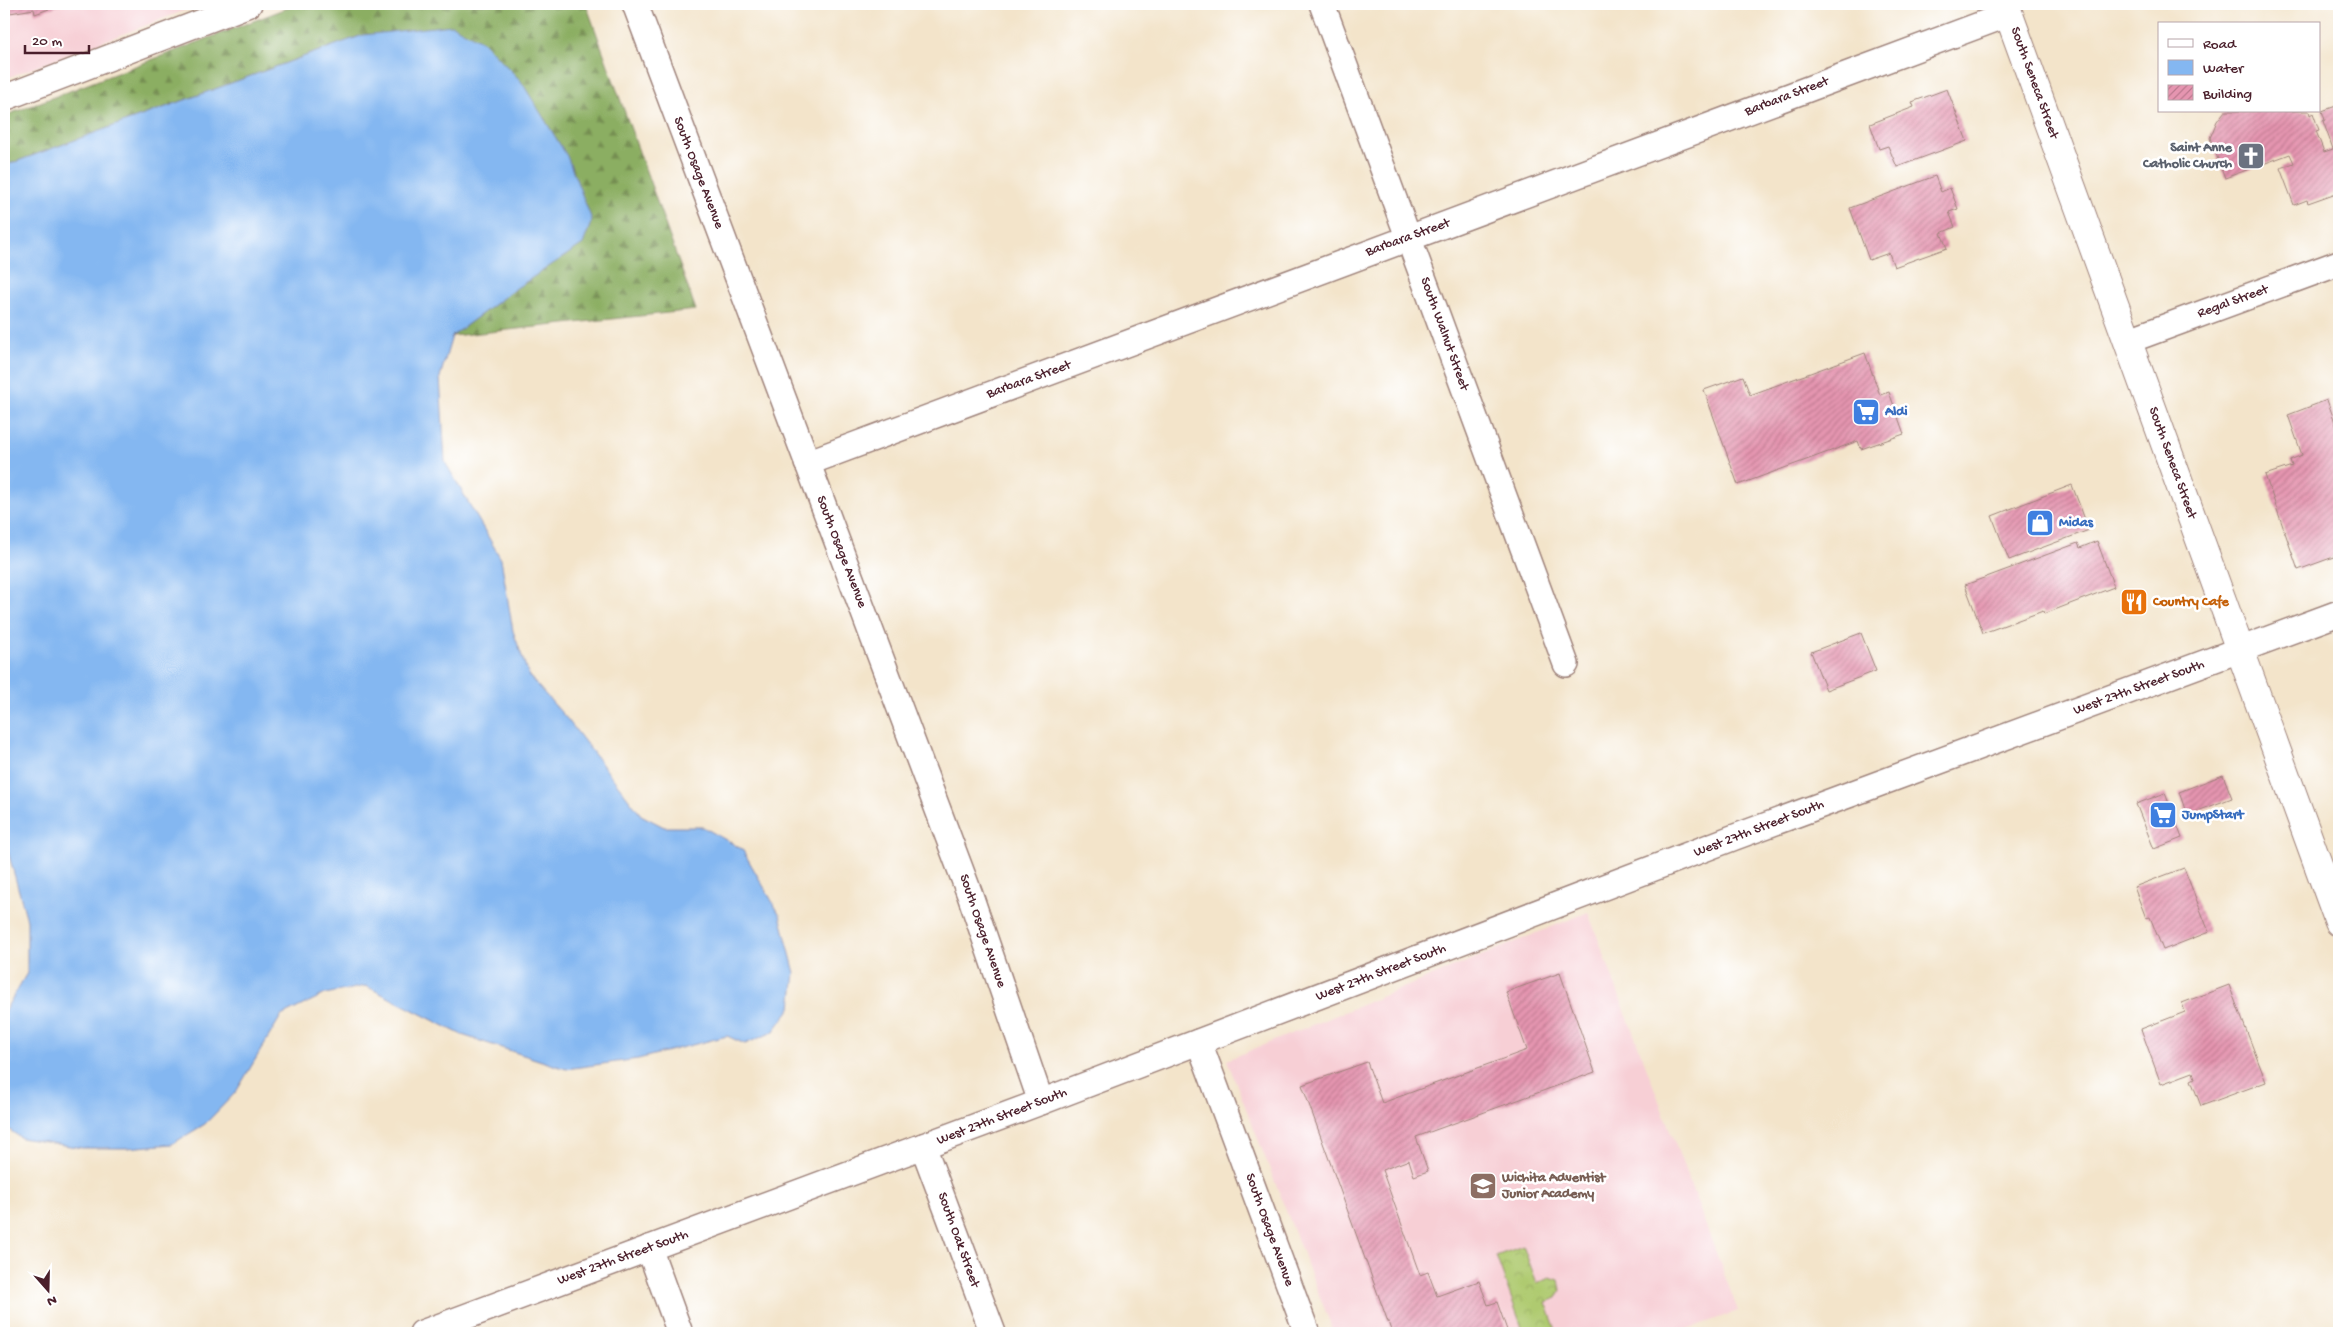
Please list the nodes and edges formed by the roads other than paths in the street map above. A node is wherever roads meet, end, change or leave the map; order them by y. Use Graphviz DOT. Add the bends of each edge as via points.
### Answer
graph roads {
  1 [pos="249,4"];
  2 [pos="635,4"];
  3 [pos="1322,4"];
  4 [pos="2007,9"];
  5 [pos="4,98"];
  6 [pos="1409,238"];
  7 [pos="2339,263"];
  8 [pos="2127,341"];
  9 [pos="807,463"];
  10 [pos="2339,614"];
  11 [pos="2239,650"];
  12 [pos="1566,664"];
  13 [pos="2339,922"];
  14 [pos="1199,1042"];
  15 [pos="1041,1102"];
  16 [pos="923,1146"];
  17 [pos="649,1248"];
  18 [pos="422,1333"];
  19 [pos="680,1333"];
  20 [pos="993,1333"];
  21 [pos="1307,1333"];
  1 -- 5 [label="street"];
  2 -- 9 [label="street, South Osage Avenue"];
  3 -- 6 [label="street, South Walnut Street"];
  4 -- 6 [label="street, Barbara Street"];
  4 -- 8 [label="street, South Seneca Street"];
  6 -- 9 [label="street, Barbara Street"];
  6 -- 12 [label="street, South Walnut Street"];
  7 -- 8 [label="street, Regal Street"];
  8 -- 11 [label="street, South Seneca Street"];
  9 -- 15 [label="street, South Osage Avenue" via="973,903"];
  10 -- 11 [label="street, West 27th Street South"];
  11 -- 13 [label="street, South Seneca Street"];
  11 -- 14 [label="street, West 27th Street South" via="1735,837"];
  14 -- 15 [label="street, West 27th Street South"];
  14 -- 21 [label="street, South Osage Avenue"];
  15 -- 16 [label="street, West 27th Street South"];
  16 -- 17 [label="street, West 27th Street South"];
  16 -- 20 [label="street, South Oak Street"];
  17 -- 18 [label="street, West 27th Street South"];
  17 -- 19 [label="street"];
}
